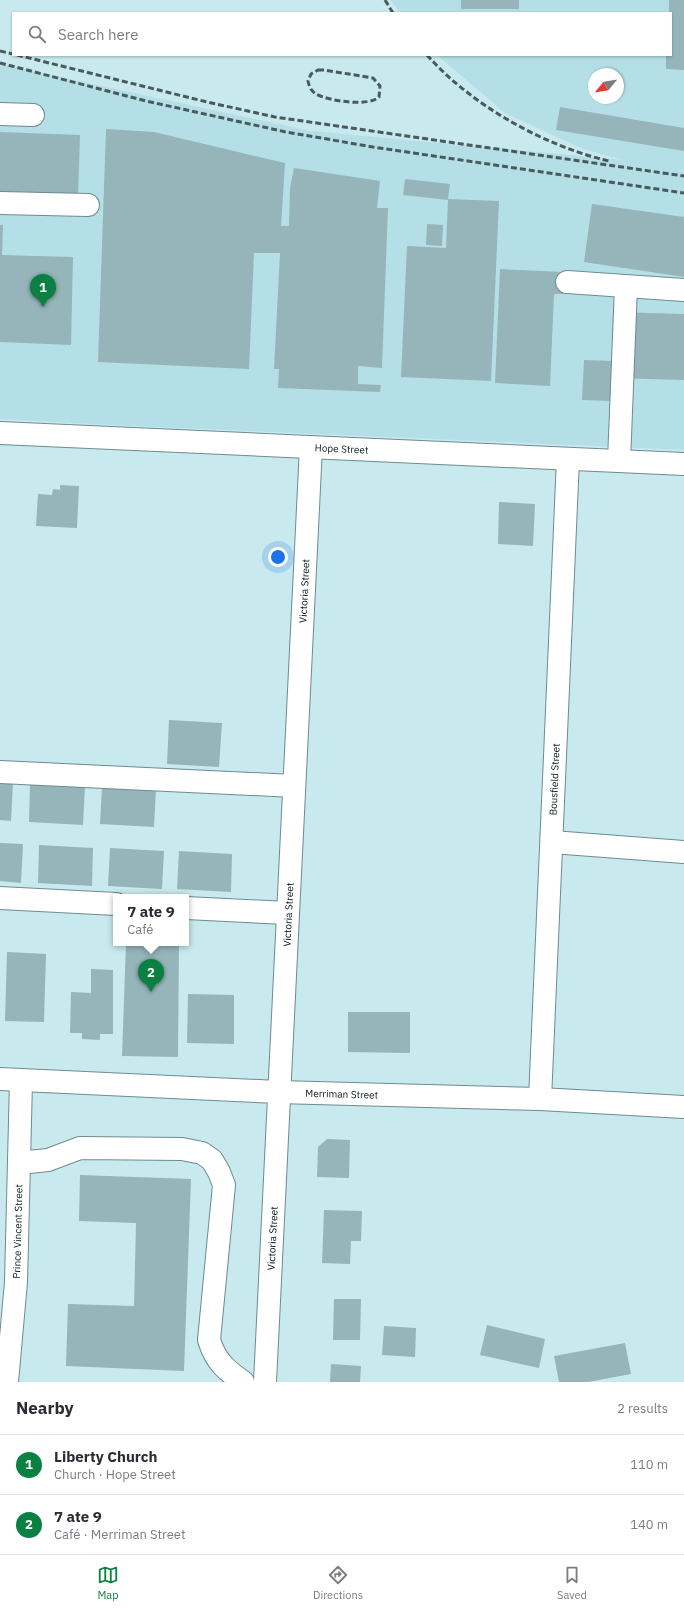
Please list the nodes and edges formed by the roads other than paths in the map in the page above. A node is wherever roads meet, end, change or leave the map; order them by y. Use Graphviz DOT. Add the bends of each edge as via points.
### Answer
graph roads {
  1 [pos="0,114"];
  2 [pos="33,115"];
  3 [pos="0,203"];
  4 [pos="88,205"];
  5 [pos="567,282"];
  6 [pos="626,286"];
  7 [pos="684,290"];
  8 [pos="0,433"];
  9 [pos="311,447"];
  10 [pos="568,459"];
  11 [pos="618,461"];
  12 [pos="684,464"];
  13 [pos="0,772"];
  14 [pos="294,786"];
  15 [pos="552,842"];
  16 [pos="684,852"];
  17 [pos="0,898"];
  18 [pos="113,904"];
  19 [pos="189,908"];
  20 [pos="287,914"];
  21 [pos="10,1080"];
  22 [pos="278,1092"];
  23 [pos="540,1099"];
  24 [pos="684,1107"];
  25 [pos="19,1163"];
  26 [pos="7,1382"];
  27 [pos="243,1382"];
  28 [pos="264,1382"];
  1 -- 2 [label="street"];
  3 -- 4 [label="street"];
  5 -- 6 [label="street"];
  6 -- 7 [label="street"];
  6 -- 11 [label="street"];
  8 -- 9 [label="street, Hope Street"];
  9 -- 10 [label="street, Hope Street"];
  9 -- 14 [label="street, Victoria Street"];
  10 -- 11 [label="street, Hope Street"];
  10 -- 15 [label="street, Bousfield Street"];
  11 -- 12 [label="street, Hope Street"];
  13 -- 14 [label="street"];
  14 -- 20 [label="street, Victoria Street"];
  15 -- 16 [label="street"];
  15 -- 23 [label="street, Bousfield Street"];
  17 -- 18 [label="street"];
  19 -- 20 [label="street"];
  20 -- 22 [label="street, Victoria Street"];
  21 -- 22 [label="street, Merriman Street"];
  21 -- 25 [label="street, Prince Vincent Street"];
  22 -- 23 [label="street, Merriman Street"];
  22 -- 28 [label="street, Victoria Street"];
  23 -- 24 [label="street, Merriman Street"];
  25 -- 26 [label="street, Prince Vincent Street" via="16,1282"];
  25 -- 27 [label="street" via="48,1160 80,1148 182,1149 202,1153 212,1160 224,1185 209,1340 212,1352 223,1368"];
}
